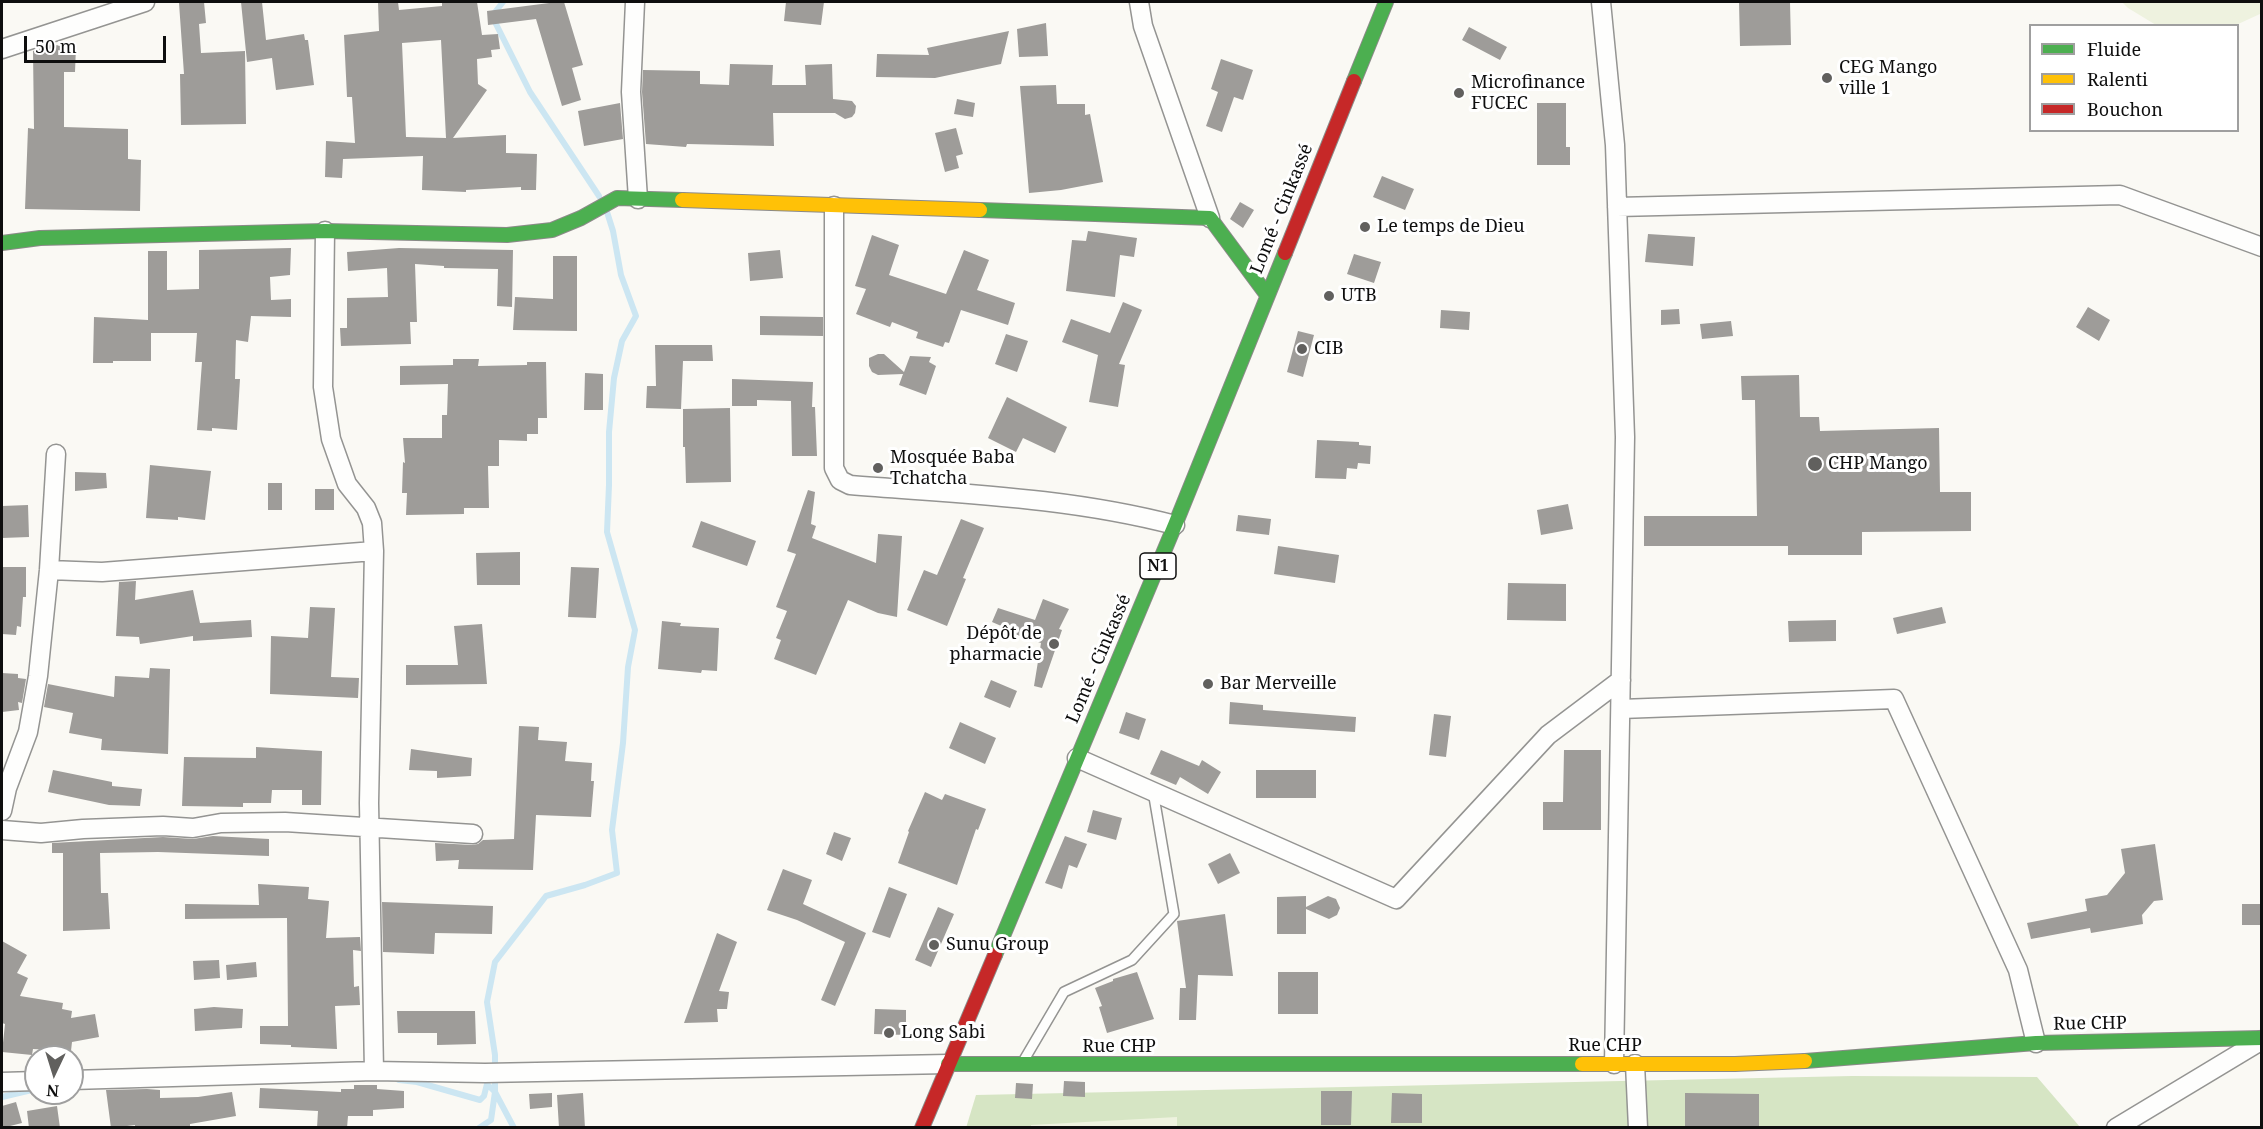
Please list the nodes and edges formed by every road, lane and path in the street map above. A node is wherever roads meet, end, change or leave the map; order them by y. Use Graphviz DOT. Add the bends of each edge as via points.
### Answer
graph roads {
  1 [pos="145,2"];
  2 [pos="635,2"];
  3 [pos="1139,2"];
  4 [pos="1386,2"];
  5 [pos="1601,2"];
  6 [pos="2,49"];
  7 [pos="638,200"];
  8 [pos="834,206"];
  9 [pos="1617,207"];
  10 [pos="1210,218"];
  11 [pos="326,231"];
  12 [pos="2,243"];
  13 [pos="2262,247"];
  14 [pos="1267,295"];
  15 [pos="56,454"];
  16 [pos="1175,525"];
  17 [pos="374,551"];
  18 [pos="49,570"];
  19 [pos="1621,680"];
  20 [pos="1620,709"];
  21 [pos="1077,758"];
  22 [pos="1153,791"];
  23 [pos="2,811"];
  24 [pos="370,827"];
  25 [pos="2,830"];
  26 [pos="473,834"];
  27 [pos="2262,1039"];
  28 [pos="2036,1043"];
  29 [pos="948,1064"];
  30 [pos="1614,1064"];
  31 [pos="1635,1064"];
  32 [pos="1022,1065"];
  33 [pos="374,1071"];
  34 [pos="84,1080"];
  35 [pos="24,1081"];
  36 [pos="2,1082"];
  37 [pos="922,1128"];
  38 [pos="1638,1128"];
  39 [pos="2116,1128"];
  1 -- 6 [label="street"];
  2 -- 7 [label="street" via="631,92"];
  3 -- 10 [label="street" via="1143,26"];
  4 -- 14 [label="main road, Lomé - Cinkassé / N1"];
  5 -- 9 [label="street" via="1614,125"];
  7 -- 8 [label="main road"];
  7 -- 11 [label="main road" via="617,198 552,230 507,235"];
  8 -- 10 [label="main road"];
  8 -- 16 [label="street" via="834,468 840,480 850,485 1052,501 1125,512"];
  9 -- 13 [label="street" via="2120,195"];
  9 -- 19 [label="street" via="1625,437"];
  10 -- 14 [label="main road"];
  11 -- 12 [label="main road" via="40,238"];
  11 -- 17 [label="street" via="323,387 331,439 347,484 369,515"];
  14 -- 16 [label="main road, Lomé - Cinkassé / N1"];
  15 -- 18 [label="street"];
  16 -- 21 [label="main road, Lomé - Cinkassé / N1"];
  17 -- 18 [label="street" via="102,572"];
  17 -- 24 [label="street"];
  18 -- 23 [label="street" via="28,732"];
  19 -- 20 [label="street"];
  19 -- 22 [label="street" via="1548,735 1396,899"];
  20 -- 28 [label="street" via="1894,699 2018,970"];
  20 -- 30 [label="street"];
  21 -- 22 [label="street"];
  21 -- 29 [label="main road, Lomé - Cinkassé / N1"];
  22 -- 32 [label="lane" via="1174,914 1132,960 1064,992"];
  24 -- 25 [label="street" via="285,822 41,833"];
  24 -- 26 [label="street"];
  24 -- 33 [label="street"];
  27 -- 28 [label="main road, Rue CHP"];
  27 -- 39 [label="street"];
  28 -- 31 [label="main road, Rue CHP" via="1819,1060"];
  29 -- 32 [label="main road, Rue CHP"];
  29 -- 33 [label="street" via="485,1073"];
  29 -- 37 [label="main road, Lomé - Cinkassé / N1"];
  30 -- 31 [label="main road, Rue CHP"];
  30 -- 32 [label="main road, Rue CHP"];
  31 -- 38 [label="street"];
  33 -- 34 [label="street"];
  35 -- 36 [label="street"];
}
